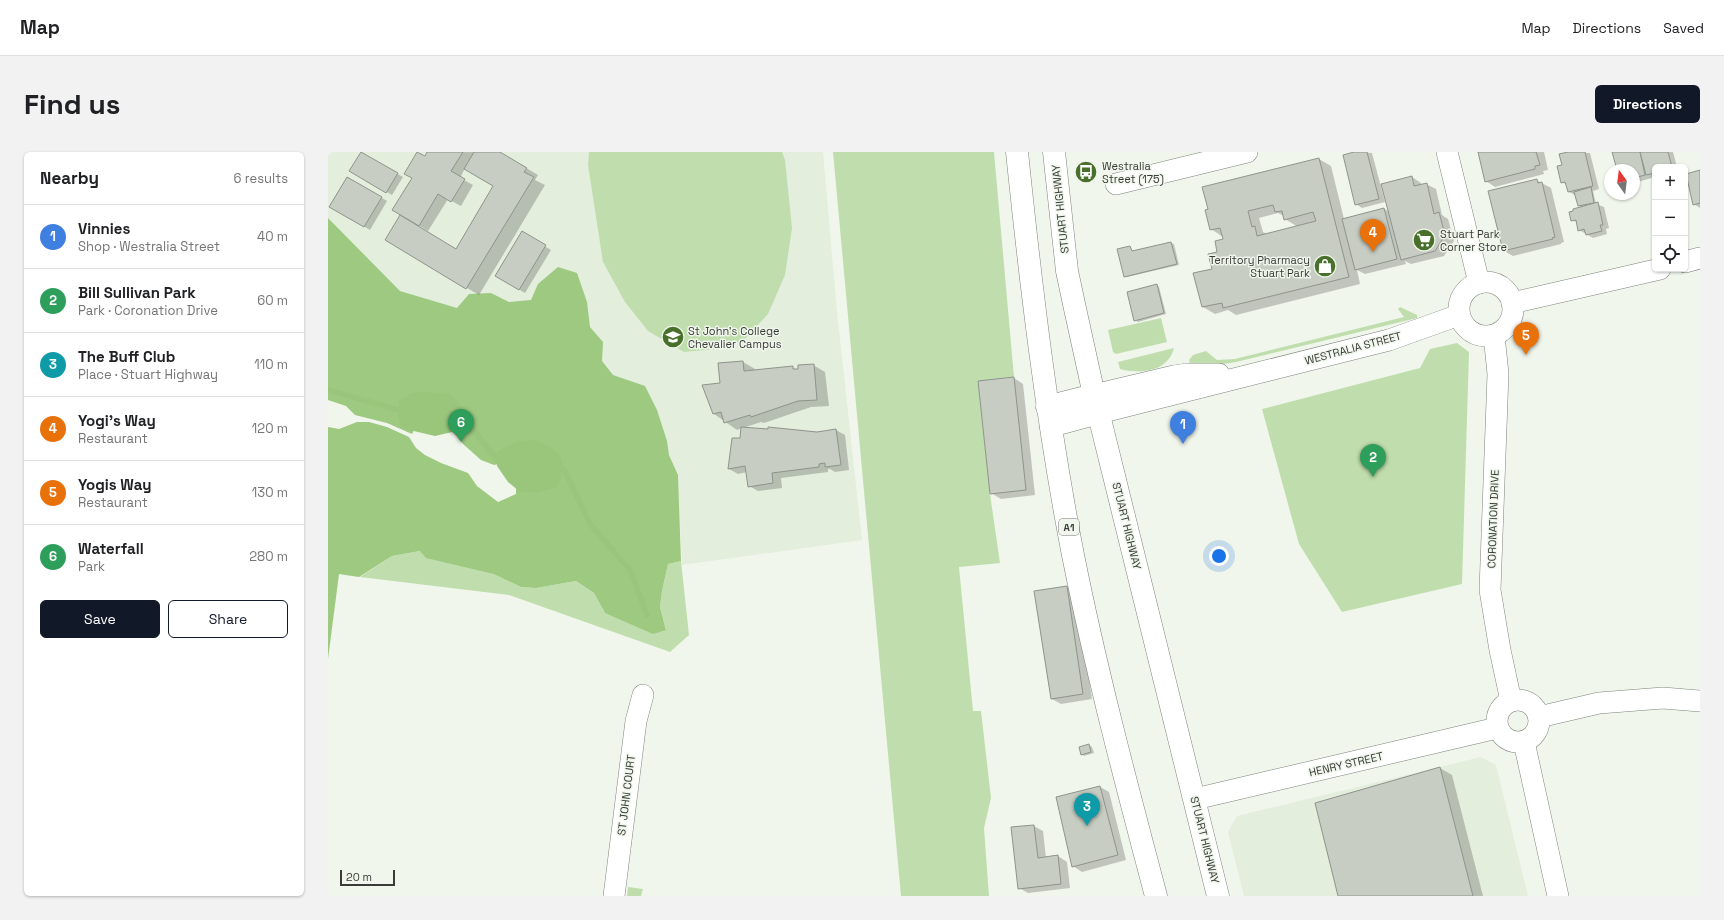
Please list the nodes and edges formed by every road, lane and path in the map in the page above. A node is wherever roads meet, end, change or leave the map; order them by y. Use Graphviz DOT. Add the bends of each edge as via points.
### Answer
graph roads {
  1 [pos="1017,152"];
  2 [pos="1054,152"];
  3 [pos="1247,152"];
  4 [pos="1447,152"];
  5 [pos="1116,184"];
  6 [pos="1700,258"];
  7 [pos="1688,261"];
  8 [pos="1652,271"];
  9 [pos="1479,283"];
  10 [pos="1512,303"];
  11 [pos="1459,316"];
  12 [pos="1494,335"];
  13 [pos="1096,404"];
  14 [pos="1049,416"];
  15 [pos="643,695"];
  16 [pos="1510,701"];
  17 [pos="1700,701"];
  18 [pos="1539,717"];
  19 [pos="1497,728"];
  20 [pos="1524,742"];
  21 [pos="1195,799"];
  22 [pos="614,896"];
  23 [pos="1156,896"];
  24 [pos="1218,896"];
  25 [pos="1558,896"];
  1 -- 14 [label="highway, A1" via="1028,262"];
  2 -- 13 [label="highway, STUART HIGHWAY" via="1067,271"];
  3 -- 5 [label="street"];
  4 -- 9 [label="street"];
  6 -- 7 [label="street"];
  8 -- 10 [label="street"];
  9 -- 10 [label="street" via="1496,284 1506,292"];
  9 -- 11 [label="street" via="1465,292 1459,307"];
  10 -- 12 [label="street" via="1511,319 1501,332"];
  11 -- 12 [label="street" via="1469,330 1476,334"];
  11 -- 13 [label="street, WESTRALIA STREET" via="1389,340 1246,375 1179,375"];
  12 -- 16 [label="street, CORONATION DRIVE" via="1498,374 1490,590"];
  13 -- 14 [label="highway, WESTRALIA STREET"];
  13 -- 21 [label="highway, STUART HIGHWAY"];
  14 -- 23 [label="highway, A1" via="1073,555 1108,712"];
  15 -- 22 [label="street, ST JOHN COURT" via="636,721"];
  16 -- 18 [label="street" via="1518,699 1532,705"];
  16 -- 19 [label="street" via="1504,704 1497,715"];
  17 -- 18 [label="street" via="1663,698 1599,703"];
  18 -- 20 [label="street" via="1538,730"];
  19 -- 20 [label="street" via="1505,739 1517,743"];
  19 -- 21 [label="street, HENRY STREET"];
  20 -- 25 [label="street"];
  21 -- 24 [label="highway, STUART HIGHWAY"];
}
